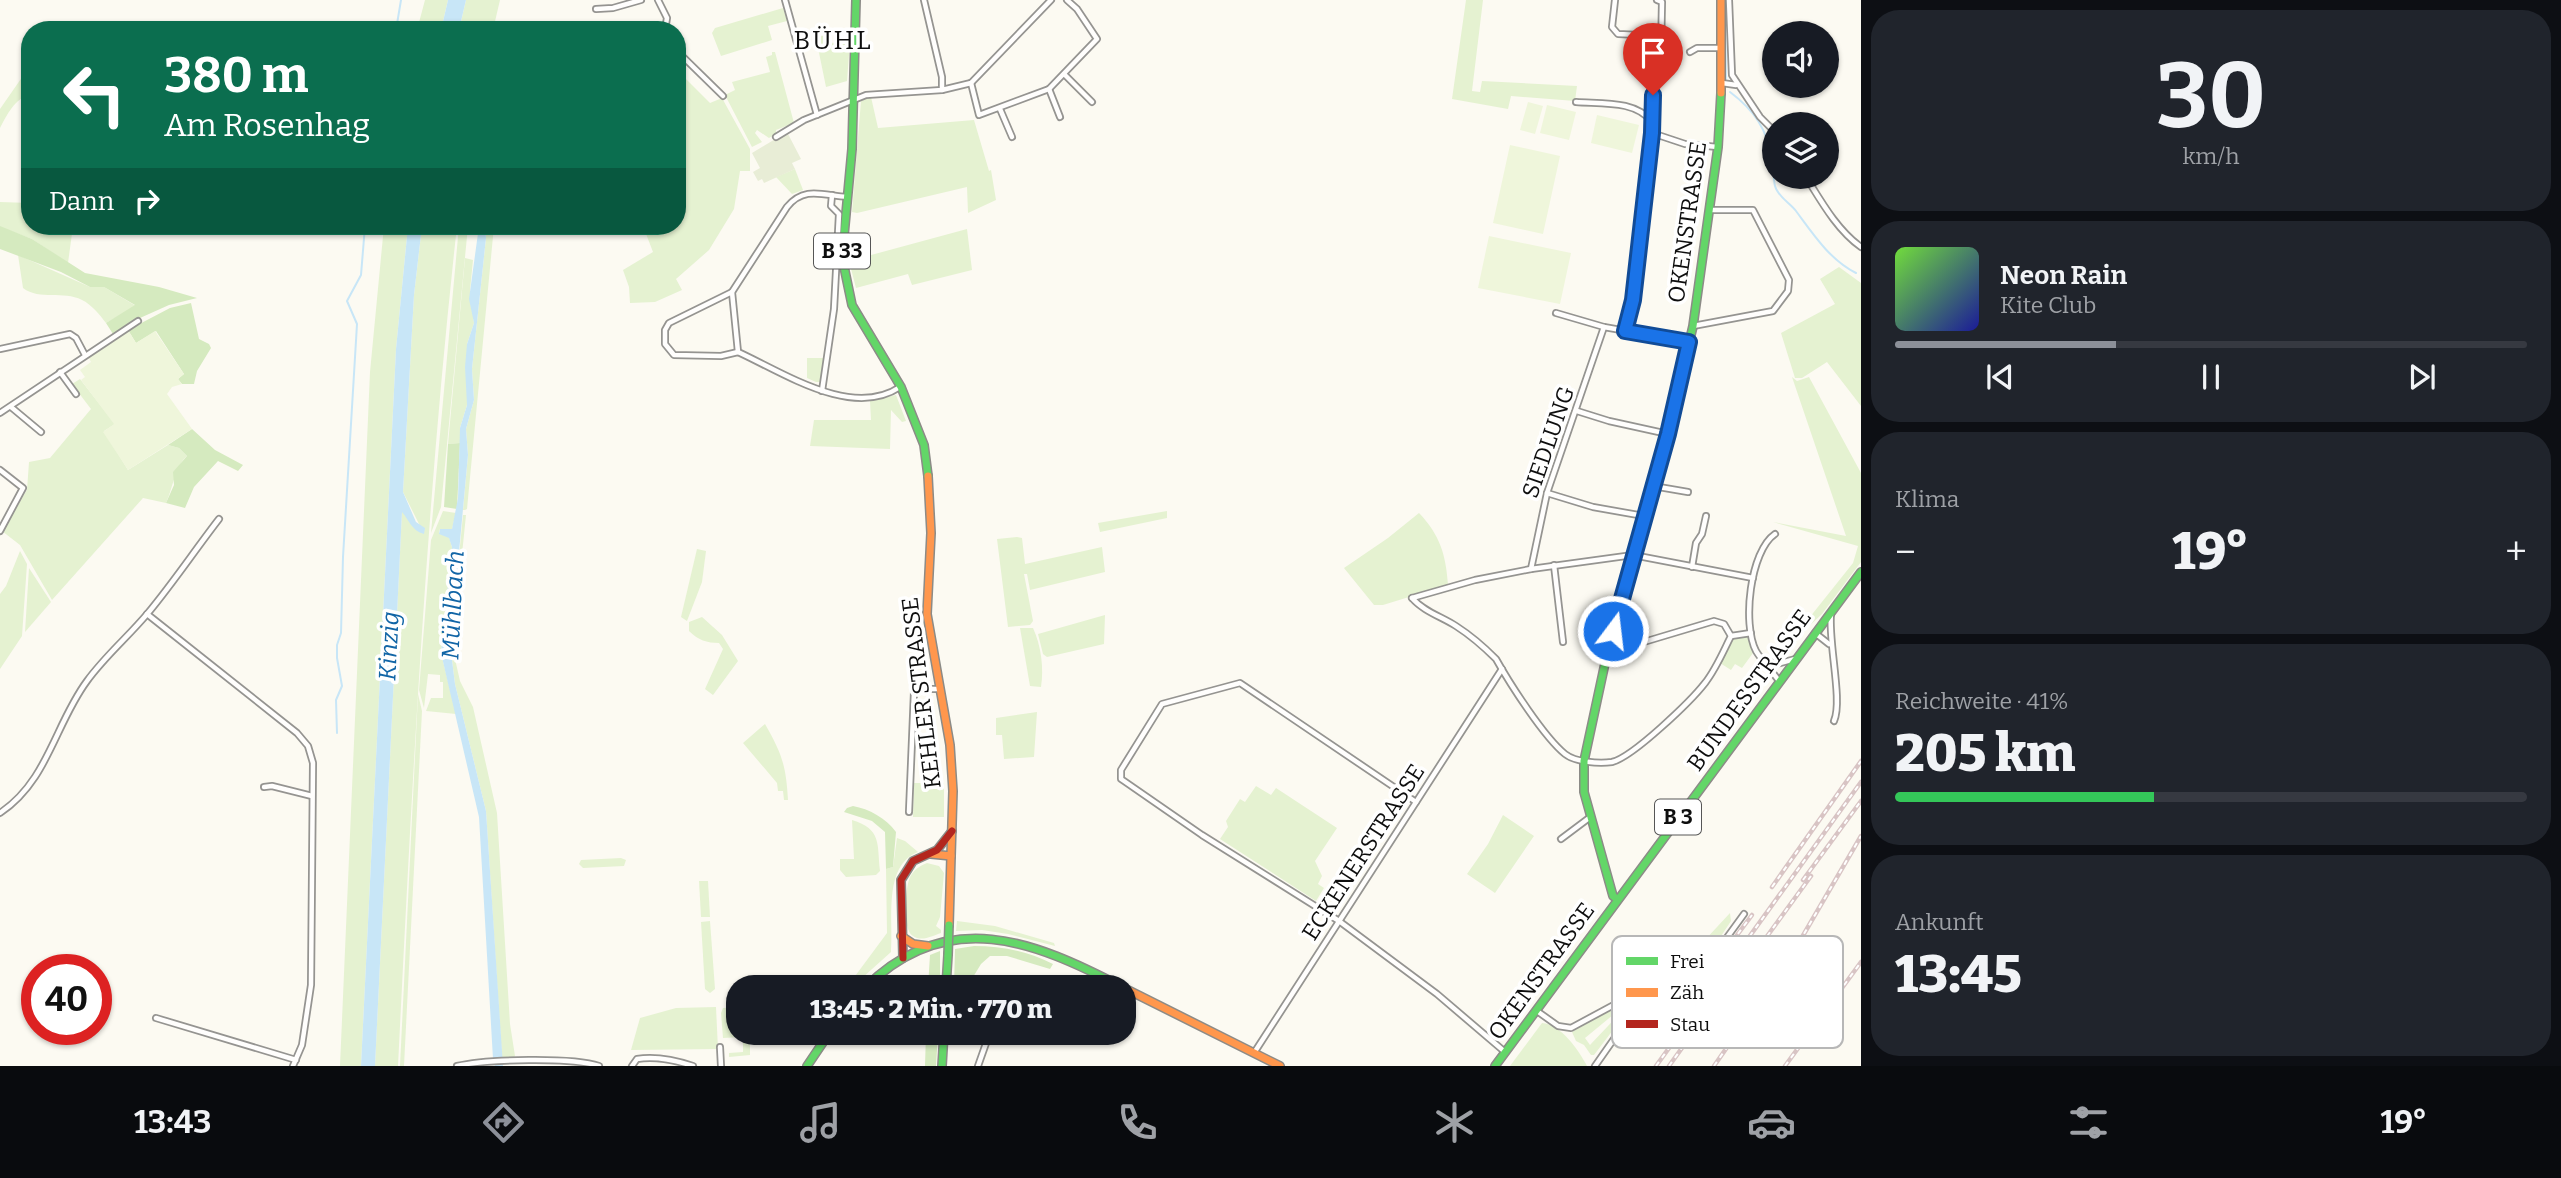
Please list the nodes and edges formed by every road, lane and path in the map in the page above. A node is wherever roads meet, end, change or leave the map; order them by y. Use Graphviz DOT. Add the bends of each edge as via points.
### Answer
graph roads {
  1 [pos="641,0"];
  2 [pos="658,0"];
  3 [pos="785,0"];
  4 [pos="856,0"];
  5 [pos="924,0"];
  6 [pos="1051,0"];
  7 [pos="1067,0"];
  8 [pos="1615,0"];
  9 [pos="1657,0"];
  10 [pos="1721,0"];
  11 [pos="1729,0"];
  12 [pos="596,9"];
  13 [pos="666,21"];
  14 [pos="1660,36"];
  15 [pos="1721,48"];
  16 [pos="1690,52"];
  17 [pos="686,60"];
  18 [pos="1064,74"];
  19 [pos="971,83"];
  20 [pos="1722,83"];
  21 [pos="1736,85"];
  22 [pos="1049,89"];
  23 [pos="942,90"];
  24 [pos="723,96"];
  25 [pos="852,102"];
  26 [pos="1091,102"];
  27 [pos="1577,102"];
  28 [pos="1000,109"];
  29 [pos="817,115"];
  30 [pos="1060,117"];
  31 [pos="1762,119"];
  32 [pos="1652,123"];
  33 [pos="1652,133"];
  34 [pos="776,137"];
  35 [pos="1012,137"];
  36 [pos="1718,147"];
  37 [pos="1814,189"];
  38 [pos="832,195"];
  39 [pos="847,197"];
  40 [pos="1709,210"];
  41 [pos="1861,247"];
  42 [pos="733,292"];
  43 [pos="1556,313"];
  44 [pos="138,321"];
  45 [pos="1693,326"];
  46 [pos="1604,327"];
  47 [pos="1625,331"];
  48 [pos="1689,342"];
  49 [pos="0,349"];
  50 [pos="738,352"];
  51 [pos="85,355"];
  52 [pos="60,372"];
  53 [pos="901,387"];
  54 [pos="822,391"];
  55 [pos="76,394"];
  56 [pos="11,407"];
  57 [pos="1577,411"];
  58 [pos="0,412"];
  59 [pos="41,432"];
  60 [pos="1668,434"];
  61 [pos="0,470"];
  62 [pos="1653,486"];
  63 [pos="1688,492"];
  64 [pos="1547,493"];
  65 [pos="1644,516"];
  66 [pos="1706,516"];
  67 [pos="219,519"];
  68 [pos="0,531"];
  69 [pos="1775,534"];
  70 [pos="1633,555"];
  71 [pos="1554,565"];
  72 [pos="1692,567"];
  73 [pos="1531,569"];
  74 [pos="1861,572"];
  75 [pos="1752,578"];
  76 [pos="1831,612"];
  77 [pos="147,614"];
  78 [pos="1815,632"];
  79 [pos="1751,633"];
  80 [pos="1731,636"];
  81 [pos="1563,642"];
  82 [pos="1830,645"];
  83 [pos="1607,654"];
  84 [pos="1797,658"];
  85 [pos="1763,659"];
  86 [pos="1502,669"];
  87 [pos="1780,682"];
  88 [pos="941,689"];
  89 [pos="1834,721"];
  90 [pos="1584,761"];
  91 [pos="264,788"];
  92 [pos="312,796"];
  93 [pos="1416,802"];
  94 [pos="909,812"];
  95 [pos="0,813"];
  96 [pos="1589,818"];
  97 [pos="952,831"];
  98 [pos="1561,839"];
  99 [pos="931,854"];
  100 [pos="951,856"];
  101 [pos="1617,900"];
  102 [pos="1744,914"];
  103 [pos="1339,921"];
  104 [pos="901,936"];
  105 [pos="1728,936"];
  106 [pos="929,946"];
  107 [pos="903,958"];
  108 [pos="877,975"];
  109 [pos="947,975"];
  110 [pos="1097,975"];
  111 [pos="1136,994"];
  112 [pos="1612,1006"];
  113 [pos="1536,1010"];
  114 [pos="156,1018"];
  115 [pos="1612,1042"];
  116 [pos="821,1045"];
  117 [pos="943,1045"];
  118 [pos="985,1045"];
  119 [pos="720,1047"];
  120 [pos="1505,1052"];
  121 [pos="1254,1053"];
  122 [pos="294,1063"];
  123 [pos="1496,1065"];
  124 [pos="457,1066"];
  125 [pos="599,1066"];
  126 [pos="632,1066"];
  127 [pos="693,1066"];
  128 [pos="721,1066"];
  129 [pos="807,1066"];
  130 [pos="942,1066"];
  131 [pos="978,1066"];
  132 [pos="1280,1066"];
  133 [pos="1595,1066"];
  1 -- 12 [label="street"];
  2 -- 13 [label="street"];
  3 -- 29 [label="street"];
  4 -- 25 [label="main road, KEHLER STRASSE / B 33"];
  5 -- 23 [label="street"];
  6 -- 19 [label="street"];
  7 -- 18 [label="street" via="1097,39"];
  8 -- 14 [label="street" via="1612,27 1618,34"];
  9 -- 14 [label="street" via="1662,2"];
  10 -- 15 [label="main road, OKENSTRASSE"];
  11 -- 21 [label="street"];
  14 -- 32 [label="street"];
  15 -- 16 [label="street"];
  15 -- 20 [label="main road, OKENSTRASSE"];
  17 -- 24 [label="street"];
  18 -- 22 [label="street"];
  18 -- 26 [label="street"];
  19 -- 23 [label="street"];
  19 -- 28 [label="street" via="979,115"];
  20 -- 21 [label="street"];
  20 -- 36 [label="main road, OKENSTRASSE"];
  21 -- 31 [label="street"];
  22 -- 28 [label="street"];
  22 -- 30 [label="street"];
  23 -- 25 [label="street" via="872,94"];
  25 -- 29 [label="street"];
  25 -- 39 [label="main road, KEHLER STRASSE / B 33"];
  27 -- 32 [label="street" via="1628,106"];
  28 -- 35 [label="street"];
  29 -- 34 [label="street"];
  32 -- 33 [label="street"];
  33 -- 36 [label="street" via="1685,144"];
  33 -- 47 [label="street" via="1633,300"];
  36 -- 40 [label="main road, OKENSTRASSE"];
  37 -- 41 [label="street" via="1830,215"];
  38 -- 39 [label="street"];
  38 -- 42 [label="street" via="802,192 794,197"];
  38 -- 54 [label="street" via="831,206 839,214 834,309"];
  39 -- 53 [label="main road, KEHLER STRASSE / B 33" via="842,257 849,295"];
  40 -- 45 [label="main road, OKENSTRASSE"];
  40 -- 45 [label="street" via="1753,210 1789,280 1788,292 1773,310"];
  42 -- 50 [label="street"];
  42 -- 50 [label="street" via="669,323 665,344 674,355"];
  43 -- 46 [label="street"];
  44 -- 51 [label="street"];
  45 -- 48 [label="main road, OKENSTRASSE"];
  46 -- 47 [label="street"];
  46 -- 57 [label="street, SIEDLUNG"];
  47 -- 48 [label="street"];
  48 -- 60 [label="main road, OKENSTRASSE"];
  49 -- 51 [label="street" via="70,334"];
  50 -- 54 [label="street"];
  51 -- 52 [label="street"];
  52 -- 55 [label="street"];
  52 -- 56 [label="street"];
  53 -- 54 [label="street" via="884,396 860,399"];
  53 -- 88 [label="main road, KEHLER STRASSE / B 33" via="928,468 928,614"];
  56 -- 58 [label="street"];
  56 -- 59 [label="street"];
  57 -- 60 [label="street"];
  57 -- 64 [label="street, SIEDLUNG"];
  60 -- 62 [label="main road, OKENSTRASSE"];
  61 -- 68 [label="street" via="23,488"];
  62 -- 63 [label="street"];
  62 -- 65 [label="main road, OKENSTRASSE"];
  64 -- 65 [label="street" via="1593,508"];
  64 -- 73 [label="street, SIEDLUNG"];
  65 -- 70 [label="main road, OKENSTRASSE"];
  66 -- 72 [label="street"];
  67 -- 77 [label="street"];
  69 -- 75 [label="street" via="1767,539"];
  70 -- 71 [label="street"];
  70 -- 72 [label="street"];
  70 -- 83 [label="main road, OKENSTRASSE"];
  71 -- 73 [label="street"];
  71 -- 81 [label="street"];
  72 -- 75 [label="street"];
  73 -- 86 [label="street" via="1412,598 1457,626"];
  74 -- 76 [label="main road, BUNDESSTRASSE / B 3"];
  75 -- 79 [label="street"];
  76 -- 78 [label="main road, BUNDESSTRASSE / B 3"];
  76 -- 82 [label="street"];
  77 -- 92 [label="street" via="303,739 313,763"];
  77 -- 95 [label="street" via="106,656 76,696 40,771"];
  78 -- 82 [label="street"];
  78 -- 84 [label="main road, BUNDESSTRASSE / B 3"];
  79 -- 80 [label="street"];
  79 -- 85 [label="street"];
  80 -- 83 [label="street" via="1724,624 1714,621"];
  80 -- 90 [label="street" via="1708,679 1677,713 1612,762"];
  82 -- 89 [label="street"];
  83 -- 90 [label="main road, OKENSTRASSE"];
  84 -- 85 [label="street" via="1777,664"];
  84 -- 87 [label="main road, BUNDESSTRASSE / B 3"];
  85 -- 87 [label="street"];
  86 -- 90 [label="street" via="1551,739 1567,756"];
  86 -- 93 [label="street, ECKENERSTRASSE"];
  87 -- 101 [label="main road, BUNDESSTRASSE / B 3"];
  88 -- 94 [label="street" via="914,692"];
  88 -- 97 [label="main road, KEHLER STRASSE / B 33" via="952,767"];
  90 -- 96 [label="main road, OKENSTRASSE"];
  91 -- 92 [label="street"];
  92 -- 122 [label="street" via="311,985 302,1045"];
  93 -- 103 [label="street, ECKENERSTRASSE"];
  93 -- 103 [label="street" via="1240,683 1162,704 1121,770 1121,779"];
  96 -- 98 [label="street"];
  96 -- 101 [label="main road, OKENSTRASSE"];
  97 -- 99 [label="main road"];
  97 -- 100 [label="main road, KEHLER STRASSE / B 33"];
  99 -- 100 [label="main road"];
  99 -- 104 [label="main road" via="914,861 901,880"];
  100 -- 109 [label="main road, KEHLER STRASSE, bridge"];
  101 -- 113 [label="main road, OKENSTRASSE / B 3"];
  102 -- 105 [label="street"];
  103 -- 120 [label="street"];
  103 -- 121 [label="street, ECKENERSTRASSE"];
  104 -- 106 [label="main road"];
  104 -- 107 [label="main road"];
  106 -- 107 [label="main road"];
  106 -- 110 [label="main road" via="973,939 1018,943"];
  107 -- 108 [label="main road"];
  111 -- 121 [label="main road"];
  112 -- 113 [label="street" via="1571,1028 1558,1026"];
  113 -- 120 [label="main road, OKENSTRASSE / B 3"];
  114 -- 122 [label="street"];
  115 -- 133 [label="street"];
  116 -- 129 [label="main road"];
  117 -- 130 [label="main road"];
  118 -- 131 [label="street"];
  119 -- 128 [label="street"];
  120 -- 123 [label="main road, OKENSTRASSE / B 3"];
  121 -- 132 [label="main road"];
  124 -- 125 [label="street" via="505,1061 580,1061"];
  126 -- 127 [label="street" via="637,1059 653,1058"];
}
